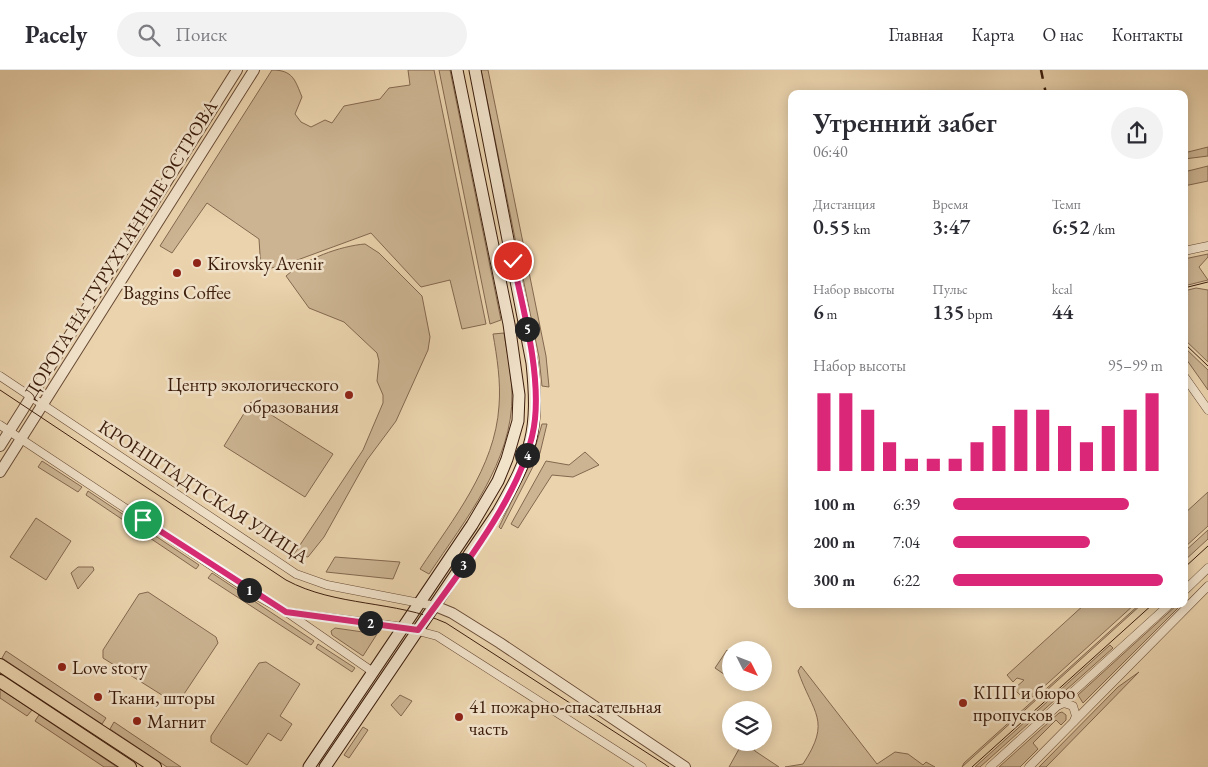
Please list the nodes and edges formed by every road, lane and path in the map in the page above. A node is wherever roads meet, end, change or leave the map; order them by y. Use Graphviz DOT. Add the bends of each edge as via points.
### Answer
graph roads {
  1 [pos="237,70"];
  2 [pos="254,70"];
  3 [pos="457,70"];
  4 [pos="475,70"];
  5 [pos="1208,246"];
  6 [pos="1188,250"];
  7 [pos="0,376"];
  8 [pos="1188,382"];
  9 [pos="31,397"];
  10 [pos="42,405"];
  11 [pos="1208,410"];
  12 [pos="0,425"];
  13 [pos="9,432"];
  14 [pos="21,439"];
  15 [pos="0,446"];
  16 [pos="0,472"];
  17 [pos="1208,568"];
  18 [pos="1208,586"];
  19 [pos="1188,587"];
  20 [pos="421,602"];
  21 [pos="435,606"];
  22 [pos="1188,606"];
  23 [pos="1166,608"];
  24 [pos="1186,608"];
  25 [pos="286,612"];
  26 [pos="403,627"];
  27 [pos="418,630"];
  28 [pos="0,664"];
  29 [pos="372,672"];
  30 [pos="0,681"];
  31 [pos="1058,705"];
  32 [pos="1073,723"];
  33 [pos="130,767"];
  34 [pos="155,767"];
  35 [pos="309,767"];
  36 [pos="325,767"];
  37 [pos="642,767"];
  38 [pos="685,767"];
  39 [pos="990,767"];
  40 [pos="1029,767"];
  1 -- 9 [label="street, ДОРОГА НА ТУРУХТАННЫЕ ОСТРОВА"];
  2 -- 10 [label="street, ДОРОГА НА ТУРУХТАННЫЕ ОСТРОВА"];
  3 -- 20 [label="main road" via="512,341 519,395 518,421 498,481"];
  4 -- 21 [label="main road" via="526,323 535,387 535,420 532,440 513,486"];
  5 -- 6 [label="street"];
  7 -- 9 [label="street, КРОНШТАДТСКАЯ УЛИЦА"];
  8 -- 11 [label="street"];
  9 -- 10 [label="street, КРОНШТАДТСКАЯ УЛИЦА"];
  9 -- 13 [label="street, ДОРОГА НА ТУРУХТАННЫЕ ОСТРОВА"];
  10 -- 14 [label="street, ДОРОГА НА ТУРУХТАННЫЕ ОСТРОВА"];
  10 -- 20 [label="street, КРОНШТАДТСКАЯ УЛИЦА" via="296,574 327,585"];
  12 -- 13 [label="street"];
  13 -- 14 [label="street"];
  13 -- 15 [label="street, ДОРОГА НА ТУРУХТАННЫЕ ОСТРОВА"];
  14 -- 16 [label="street, ДОРОГА НА ТУРУХТАННЫЕ ОСТРОВА"];
  14 -- 25 [label="street"];
  17 -- 19 [label="street"];
  18 -- 22 [label="street"];
  20 -- 21 [label="street, КРОНШТАДТСКАЯ УЛИЦА"];
  20 -- 26 [label="main road"];
  21 -- 27 [label="main road"];
  21 -- 38 [label="street, КРОНШТАДТСКАЯ УЛИЦА" via="500,643"];
  23 -- 31 [label="street"];
  24 -- 32 [label="street"];
  25 -- 26 [label="street"];
  25 -- 29 [label="street"];
  26 -- 27 [label="street"];
  26 -- 29 [label="main road"];
  27 -- 36 [label="main road"];
  27 -- 37 [label="street" via="437,636"];
  28 -- 34 [label="main road"];
  29 -- 35 [label="main road"];
  30 -- 33 [label="main road"];
  31 -- 32 [label="street" via="1073,706 1076,716"];
  31 -- 39 [label="street"];
  32 -- 40 [label="street"];
}
